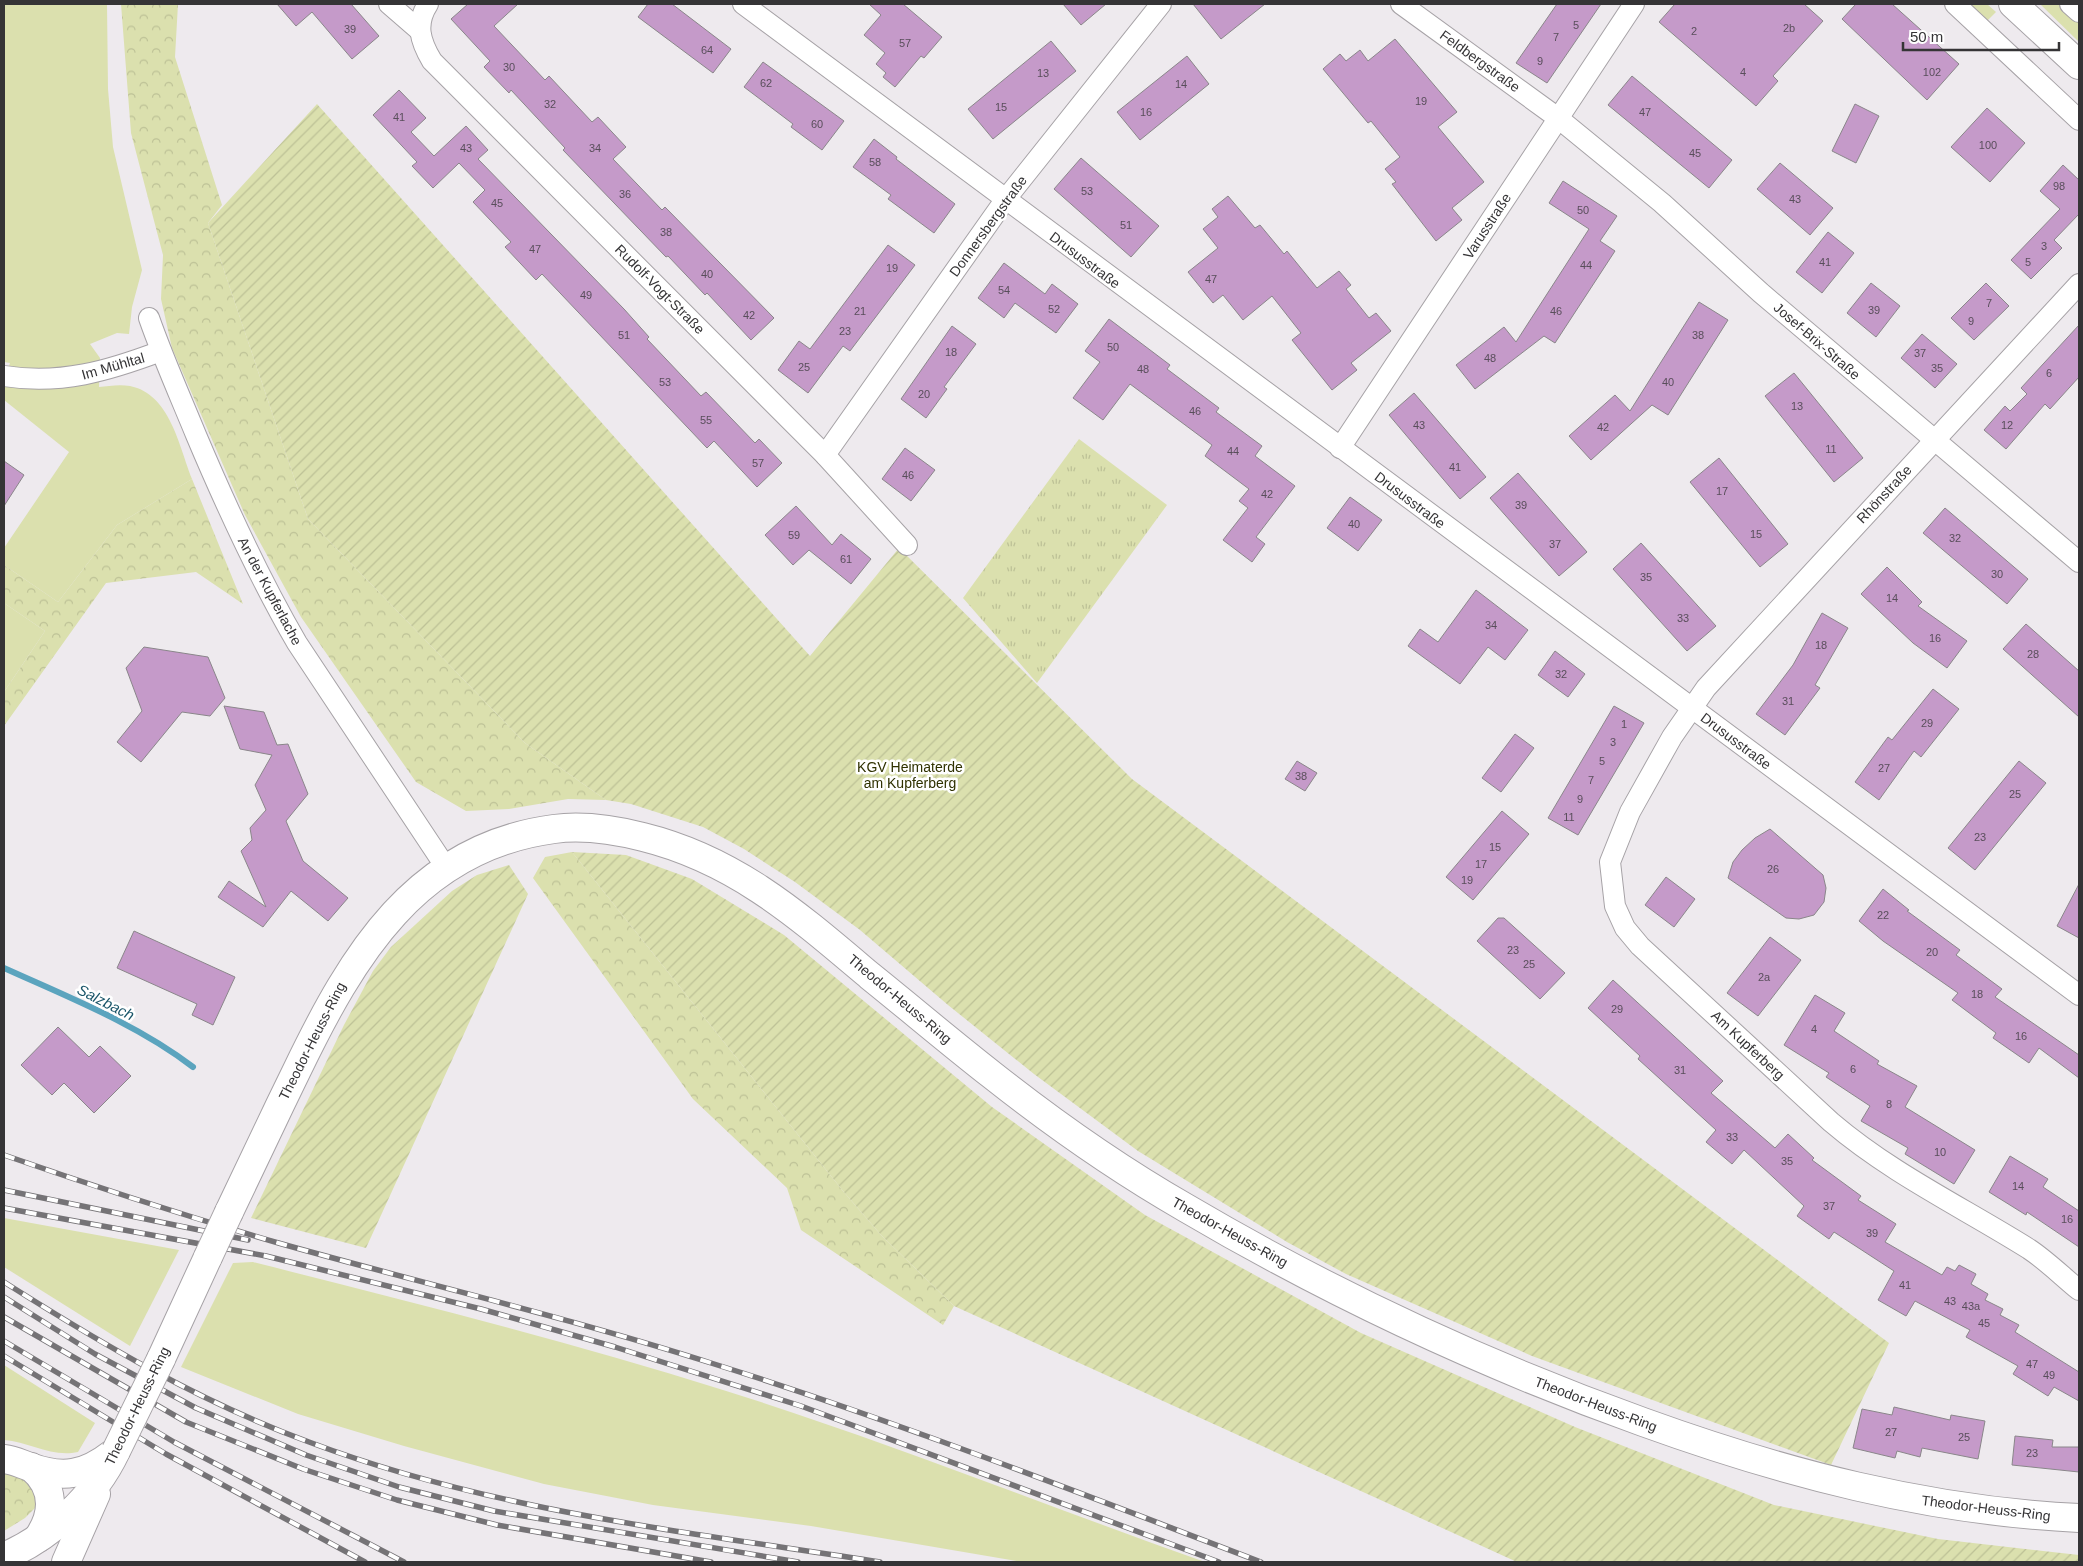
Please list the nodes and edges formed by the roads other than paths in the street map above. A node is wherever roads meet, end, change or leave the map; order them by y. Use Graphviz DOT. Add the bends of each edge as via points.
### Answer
graph roads {
  1 [pos="389,4"];
  2 [pos="428,4"];
  3 [pos="743,4"];
  4 [pos="1161,4"];
  5 [pos="1401,4"];
  6 [pos="1634,4"];
  7 [pos="1955,4"];
  8 [pos="2012,4"];
  9 [pos="2070,4"];
  10 [pos="2079,12"];
  11 [pos="419,30"];
  12 [pos="2079,65"];
  13 [pos="1558,118"];
  14 [pos="2079,120"];
  15 [pos="1005,200"];
  16 [pos="2079,284"];
  17 [pos="150,318"];
  18 [pos="161,351"];
  19 [pos="4,376"];
  20 [pos="1933,441"];
  21 [pos="1340,448"];
  22 [pos="825,455"];
  23 [pos="908,545"];
  24 [pos="2079,562"];
  25 [pos="1692,707"];
  26 [pos="447,869"];
  27 [pos="2079,995"];
  28 [pos="2079,1290"];
  29 [pos="112,1458"];
  30 [pos="4,1459"];
  31 [pos="31,1467"];
  32 [pos="2079,1518"];
  33 [pos="37,1539"];
  34 [pos="4,1557"];
  35 [pos="66,1562"];
  1 -- 11 [label="street, Rudolf-Vogt-Straße"];
  2 -- 11 [label="street"];
  3 -- 15 [label="street, Drususstraße"];
  4 -- 15 [label="street, Donnersbergstraße"];
  5 -- 13 [label="street, Feldbergstraße"];
  6 -- 13 [label="street, Varusstraße"];
  7 -- 14 [label="street"];
  8 -- 12 [label="main road"];
  9 -- 10 [label="street"];
  11 -- 22 [label="street, Rudolf-Vogt-Straße" via="432,61"];
  13 -- 20 [label="street, Josef-Brix-Straße" via="1662,203"];
  13 -- 21 [label="street, Varusstraße"];
  15 -- 21 [label="street, Drususstraße"];
  15 -- 22 [label="street, Donnersbergstraße"];
  16 -- 20 [label="street, Rhönstraße"];
  17 -- 18 [label="street, An der Kupferlache"];
  18 -- 19 [label="street, Im Mühltal" via="82,376 48,379"];
  18 -- 26 [label="street, An der Kupferlache" via="224,502 275,606 296,643"];
  20 -- 24 [label="street, Josef-Brix-Straße"];
  20 -- 25 [label="street, Rhönstraße"];
  21 -- 25 [label="street, Drususstraße"];
  22 -- 23 [label="street, Rudolf-Vogt-Straße"];
  25 -- 27 [label="street, Drususstraße"];
  25 -- 28 [label="street, Am Kupferberg" via="1630,812 1610,862 1615,906 1625,928 1640,946 1862,1149 2031,1251"];
  26 -- 29 [label="main road, Theodor-Heuss-Ring, bridge" via="415,891 386,920 342,981"];
  26 -- 32 [label="main road, Theodor-Heuss-Ring" via="509,839 562,828 622,832 657,840 700,856 772,895 994,1077 1131,1175 1255,1248 1410,1327 1495,1366 1605,1409 1787,1470 1864,1490 1946,1504"];
  29 -- 31 [label="main road" via="77,1473"];
  29 -- 33 [label="main road, Theodor-Heuss-Ring" via="84,1498"];
  29 -- 35 [label="main road"];
  30 -- 31 [label="main road"];
  31 -- 33 [label="main road" via="45,1482 51,1502 48,1521"];
  33 -- 34 [label="main road, Theodor-Heuss-Ring"];
}
